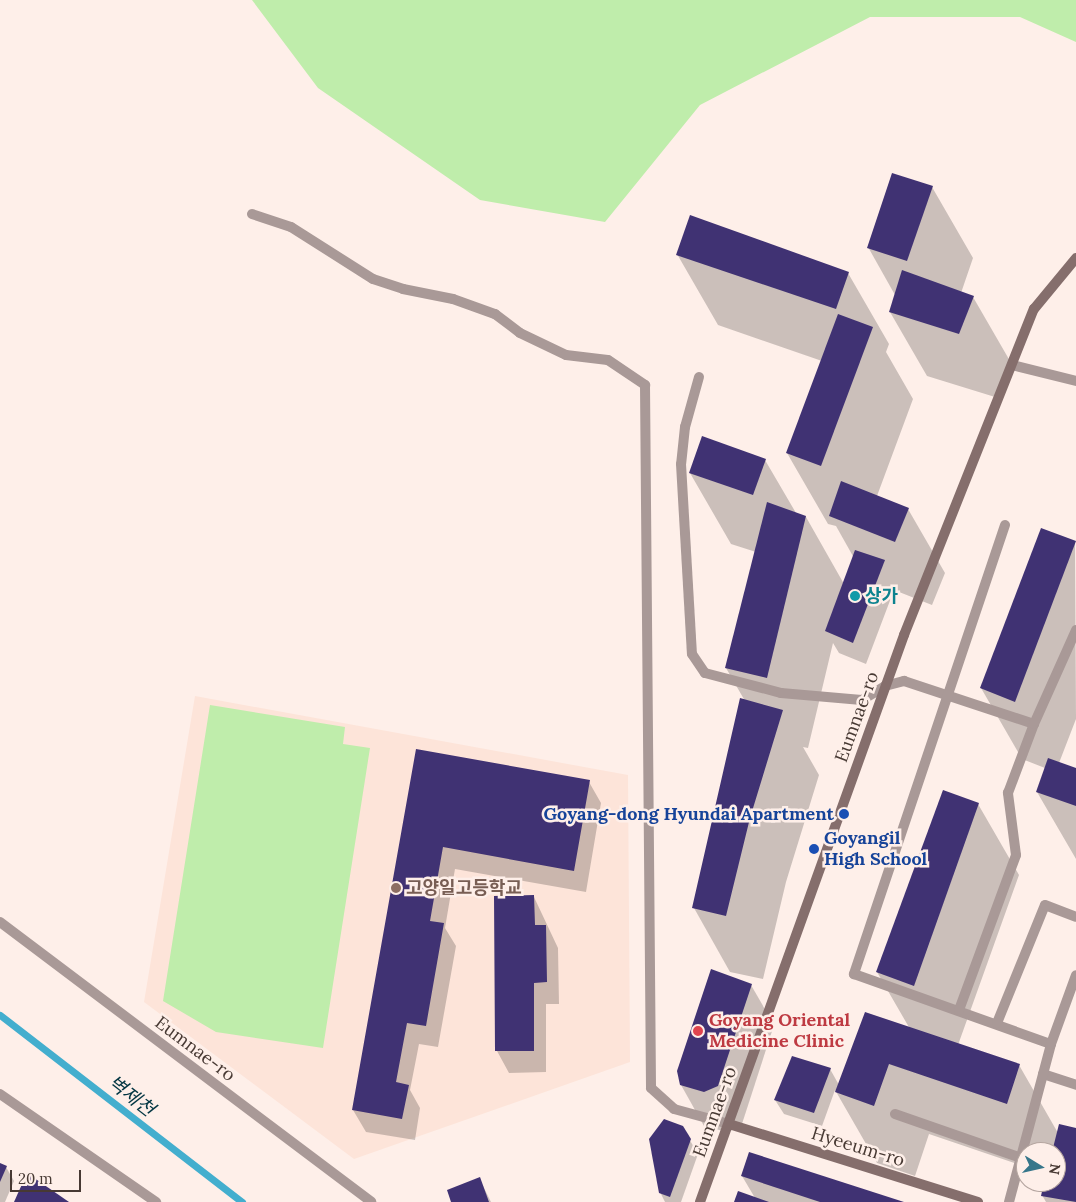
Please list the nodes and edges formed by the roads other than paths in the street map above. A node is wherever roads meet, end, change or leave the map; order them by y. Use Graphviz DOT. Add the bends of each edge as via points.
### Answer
graph roads {
  1 [pos="252,214"];
  2 [pos="1076,258"];
  3 [pos="1012,365"];
  4 [pos="699,377"];
  5 [pos="1076,380"];
  6 [pos="1005,526"];
  7 [pos="1076,630"];
  8 [pos="885,686"];
  9 [pos="946,695"];
  10 [pos="1034,724"];
  11 [pos="1076,917"];
  12 [pos="0,922"];
  13 [pos="1076,975"];
  14 [pos="958,1010"];
  15 [pos="997,1023"];
  16 [pos="1051,1044"];
  17 [pos="1043,1074"];
  18 [pos="1076,1085"];
  19 [pos="0,1094"];
  20 [pos="895,1114"];
  21 [pos="729,1124"];
  22 [pos="1025,1142"];
  23 [pos="1016,1156"];
  24 [pos="1016,1176"];
  25 [pos="156,1202"];
  26 [pos="371,1202"];
  27 [pos="700,1202"];
  28 [pos="978,1202"];
  29 [pos="1009,1202"];
  1 -- 21 [label="street" via="292,228 373,279 453,299 495,314 520,333 566,355 608,360 645,385 652,1088 674,1109"];
  2 -- 3 [label="street, Eumnae-ro" via="1034,310"];
  3 -- 5 [label="street"];
  3 -- 8 [label="street, Eumnae-ro"];
  4 -- 8 [label="street" via="685,426 682,464 692,654 705,673 781,693 862,700"];
  6 -- 9 [label="street"];
  7 -- 10 [label="street"];
  8 -- 9 [label="street" via="904,681"];
  8 -- 21 [label="street, Eumnae-ro"];
  9 -- 10 [label="street"];
  9 -- 14 [label="street" via="854,974"];
  10 -- 14 [label="street" via="1008,793 1016,854"];
  11 -- 15 [label="street" via="1045,905"];
  12 -- 26 [label="street, Eumnae-ro"];
  13 -- 16 [label="street"];
  14 -- 15 [label="street"];
  15 -- 16 [label="street"];
  16 -- 17 [label="street"];
  17 -- 18 [label="street"];
  17 -- 22 [label="street"];
  19 -- 25 [label="street"];
  20 -- 23 [label="street"];
  21 -- 27 [label="street, Eumnae-ro"];
  21 -- 28 [label="street, Hyeeum-ro"];
  24 -- 29 [label="street"];
}
